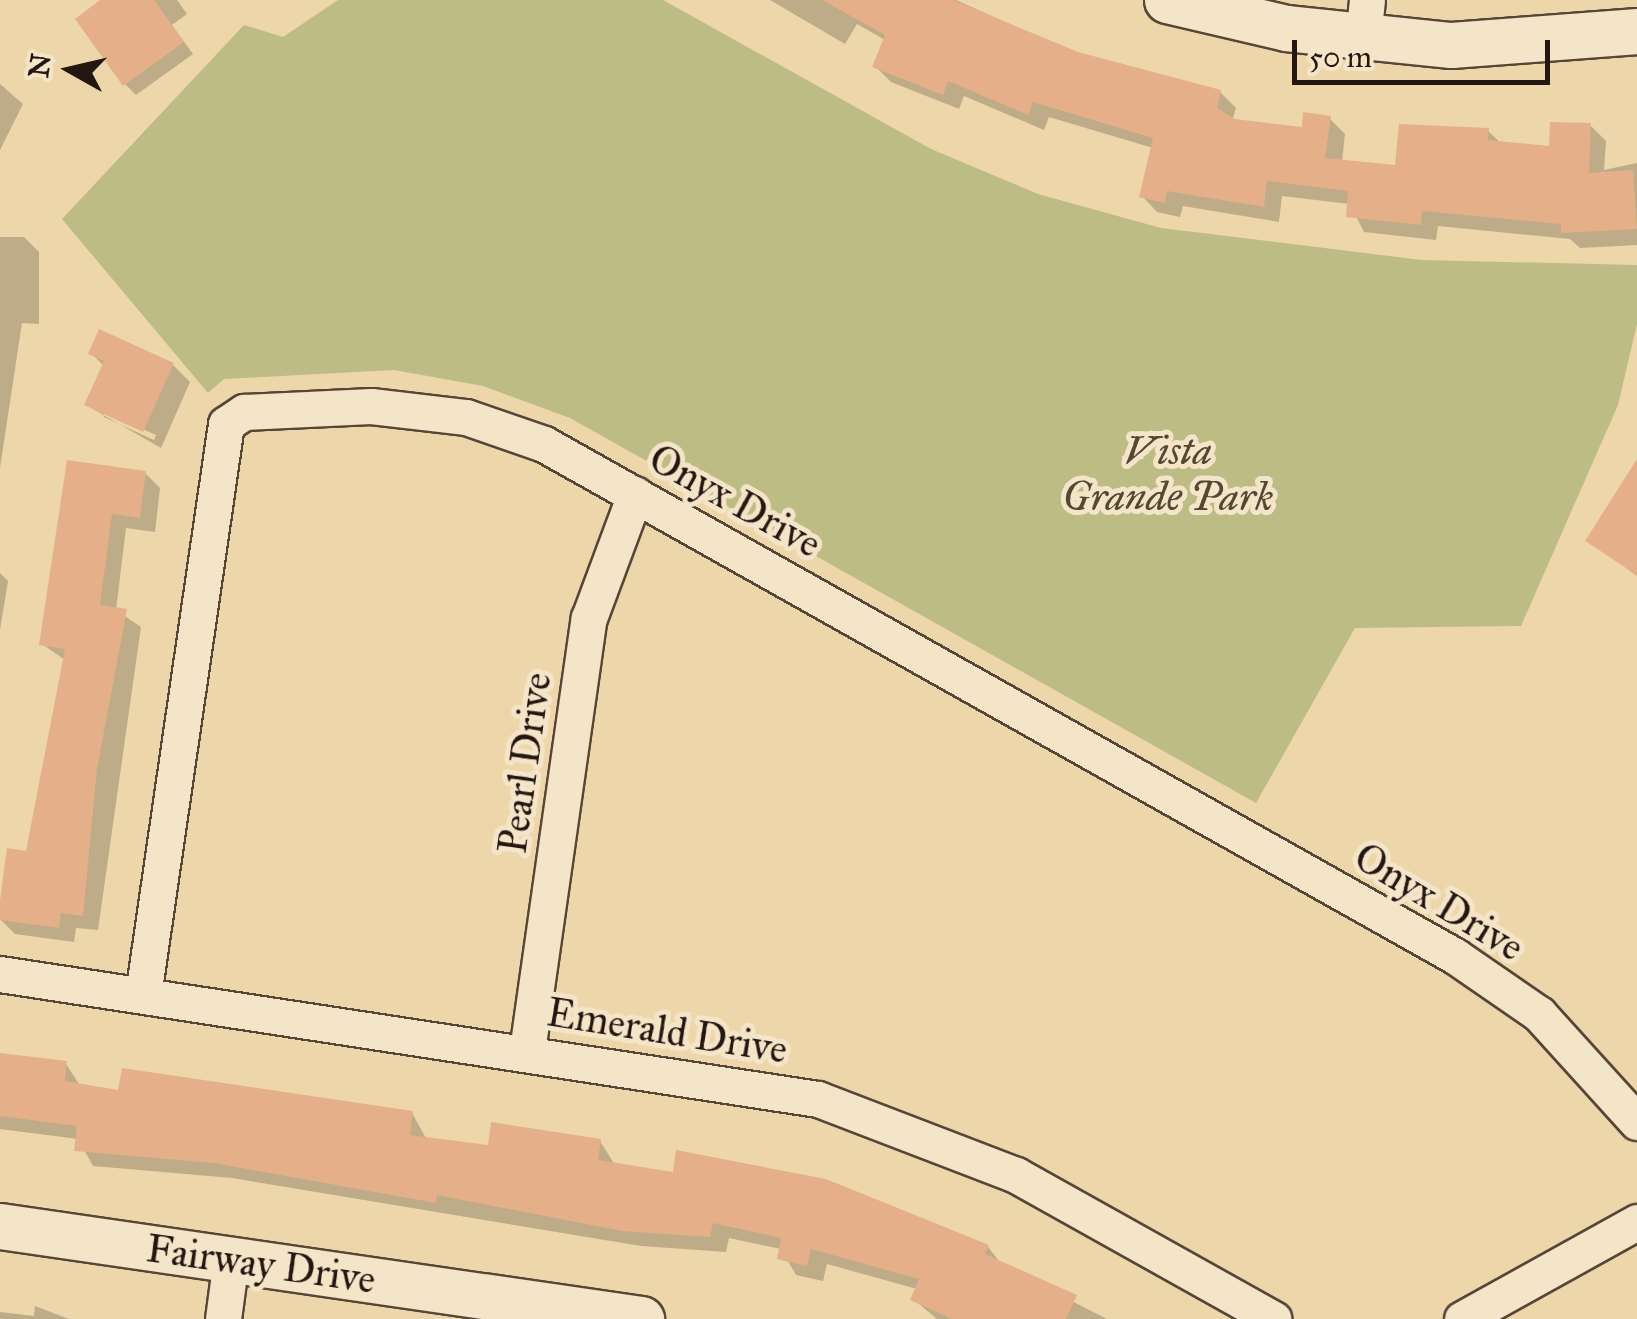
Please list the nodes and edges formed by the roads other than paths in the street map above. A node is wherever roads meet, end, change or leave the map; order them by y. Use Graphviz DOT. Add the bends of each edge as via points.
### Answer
graph roads {
  1 [pos="1168,0"];
  2 [pos="1365,19"];
  3 [pos="1637,31"];
  4 [pos="634,494"];
  5 [pos="0,974"];
  6 [pos="144,995"];
  7 [pos="527,1051"];
  8 [pos="1637,1122"];
  9 [pos="1637,1222"];
  10 [pos="0,1226"];
  11 [pos="231,1259"];
  12 [pos="222,1319"];
  13 [pos="640,1319"];
  14 [pos="1274,1319"];
  15 [pos="1462,1319"];
  1 -- 2 [label="street"];
  2 -- 3 [label="street" via="1490,44"];
  4 -- 6 [label="street, Onyx Drive" via="544,444 466,417 330,406 244,412 226,424"];
  4 -- 7 [label="street, Pearl Drive" via="590,618"];
  4 -- 8 [label="street, Onyx Drive" via="1469,965 1553,1027"];
  5 -- 6 [label="street, Emerald Drive"];
  6 -- 7 [label="street, Emerald Drive"];
  7 -- 14 [label="street, Emerald Drive" via="759,1086 887,1120 1030,1182"];
  9 -- 15 [label="street"];
  10 -- 11 [label="street, Fairway Drive"];
  11 -- 12 [label="street"];
  11 -- 13 [label="street, Fairway Drive"];
}
